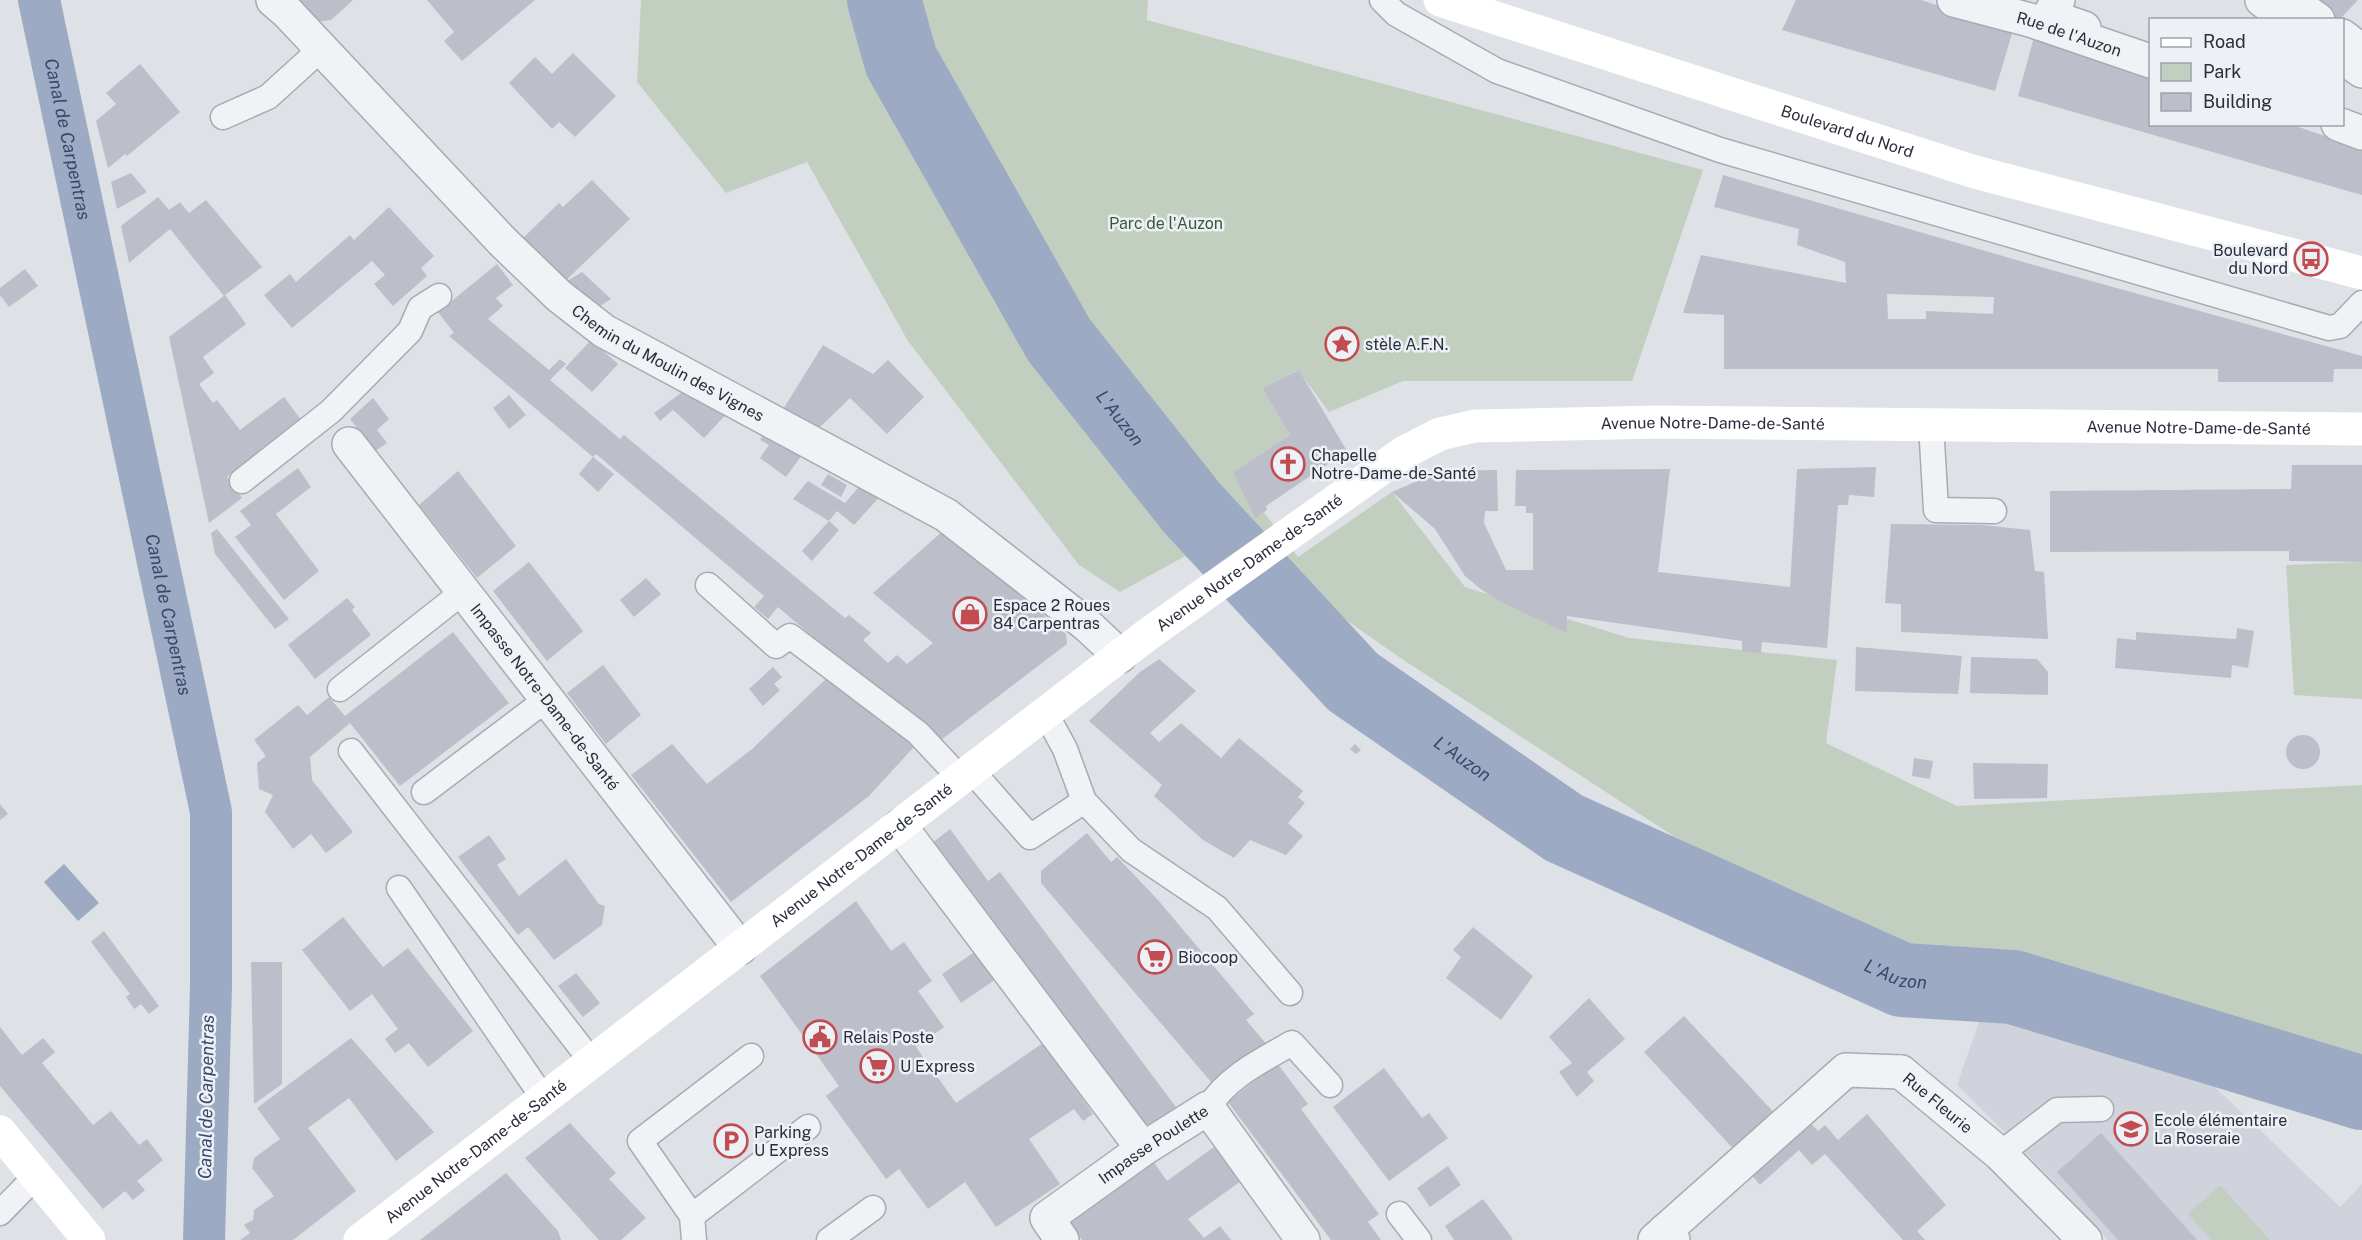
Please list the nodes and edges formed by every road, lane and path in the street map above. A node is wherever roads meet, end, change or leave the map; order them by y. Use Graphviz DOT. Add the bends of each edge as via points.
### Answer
graph roads {
  1 [pos="273,0"];
  2 [pos="1382,0"];
  3 [pos="1440,0"];
  4 [pos="1954,0"];
  5 [pos="2058,0"];
  6 [pos="2262,0"];
  7 [pos="2290,0"];
  8 [pos="2037,10"];
  9 [pos="2287,18"];
  10 [pos="2315,18"];
  11 [pos="2351,42"];
  12 [pos="322,48"];
  13 [pos="2149,50"];
  14 [pos="2149,60"];
  15 [pos="2362,71"];
  16 [pos="223,117"];
  17 [pos="2344,117"];
  18 [pos="2362,123"];
  19 [pos="2343,126"];
  20 [pos="2362,133"];
  21 [pos="2362,273"];
  22 [pos="439,296"];
  23 [pos="2362,303"];
  24 [pos="331,411"];
  25 [pos="1930,424"];
  26 [pos="2362,429"];
  27 [pos="349,444"];
  28 [pos="242,481"];
  29 [pos="1994,511"];
  30 [pos="708,585"];
  31 [pos="464,591"];
  32 [pos="1120,656"];
  33 [pos="340,689"];
  34 [pos="546,699"];
  35 [pos="1046,714"];
  36 [pos="351,751"];
  37 [pos="967,775"];
  38 [pos="424,792"];
  39 [pos="1084,801"];
  40 [pos="900,826"];
  41 [pos="399,888"];
  42 [pos="740,948"];
  43 [pos="1290,993"];
  44 [pos="751,1056"];
  45 [pos="592,1062"];
  46 [pos="1330,1084"];
  47 [pos="544,1099"];
  48 [pos="1208,1108"];
  49 [pos="2101,1109"];
  50 [pos="808,1127"];
  51 [pos="0,1132"];
  52 [pos="1143,1149"];
  53 [pos="2000,1154"];
  54 [pos="36,1176"];
  55 [pos="873,1208"];
  56 [pos="0,1213"];
  57 [pos="1400,1214"];
  58 [pos="693,1228"];
  59 [pos="1664,1237"];
  60 [pos="89,1240"];
  61 [pos="360,1240"];
  62 [pos="829,1240"];
  63 [pos="1062,1240"];
  64 [pos="1303,1240"];
  65 [pos="1419,1240"];
  66 [pos="2085,1240"];
  1 -- 12 [label="street, Chemin du Moulin des Vignes"];
  2 -- 23 [label="lane" via="1396,14 1497,71 1720,150 2329,328 2340,326"];
  3 -- 21 [label="main road, Boulevard du Nord" via="1975,172"];
  4 -- 8 [label="street, Rue de l'Auzon"];
  5 -- 13 [label="street" via="2049,16"];
  6 -- 9 [label="street"];
  7 -- 10 [label="street"];
  8 -- 14 [label="street, Rue de l'Auzon"];
  11 -- 15 [label="street"];
  12 -- 16 [label="lane" via="268,97"];
  12 -- 32 [label="street, Chemin du Moulin des Vignes" via="502,241 559,296 604,331 946,515 1087,625"];
  17 -- 18 [label="street"];
  19 -- 20 [label="street"];
  22 -- 24 [label="lane" via="420,308 410,331"];
  24 -- 27 [label="lane"];
  24 -- 28 [label="lane"];
  25 -- 26 [label="main road, Avenue Notre-Dame-de-Santé"];
  25 -- 29 [label="lane" via="1935,510"];
  25 -- 32 [label="main road, Avenue Notre-Dame-de-Santé" via="1658,422 1475,426 1440,434 1402,453 1358,483"];
  27 -- 31 [label="street, Impasse Notre-Dame-de-Santé"];
  30 -- 37 [label="lane" via="776,646 790,636"];
  31 -- 33 [label="lane"];
  31 -- 34 [label="street, Impasse Notre-Dame-de-Santé"];
  32 -- 35 [label="main road, Avenue Notre-Dame-de-Santé"];
  34 -- 38 [label="lane"];
  34 -- 42 [label="street, Impasse Notre-Dame-de-Santé"];
  35 -- 37 [label="main road, Avenue Notre-Dame-de-Santé"];
  35 -- 39 [label="lane" via="1065,749"];
  36 -- 45 [label="lane"];
  37 -- 39 [label="lane" via="1030,837"];
  37 -- 40 [label="main road, Avenue Notre-Dame-de-Santé"];
  39 -- 43 [label="lane" via="1131,850 1217,908"];
  40 -- 42 [label="main road, Avenue Notre-Dame-de-Santé"];
  40 -- 52 [label="street"];
  41 -- 47 [label="lane"];
  42 -- 45 [label="main road, Avenue Notre-Dame-de-Santé"];
  44 -- 58 [label="lane" via="640,1141"];
  45 -- 47 [label="main road, Avenue Notre-Dame-de-Santé"];
  46 -- 48 [label="lane" via="1292,1043 1218,1091"];
  47 -- 61 [label="main road, Avenue Notre-Dame-de-Santé"];
  48 -- 52 [label="street, Impasse Poulette"];
  48 -- 64 [label="street, Impasse Poulette"];
  49 -- 53 [label="lane" via="2057,1110"];
  50 -- 58 [label="lane"];
  51 -- 54 [label="main road"];
  52 -- 63 [label="street, Impasse Poulette" via="1047,1218"];
  53 -- 59 [label="street, Rue Fleurie" via="1901,1072 1846,1070"];
  53 -- 66 [label="street, Rue Fleurie"];
  54 -- 56 [label="lane"];
  54 -- 60 [label="main road"];
  55 -- 62 [label="lane"];
  57 -- 65 [label="lane"];
}
